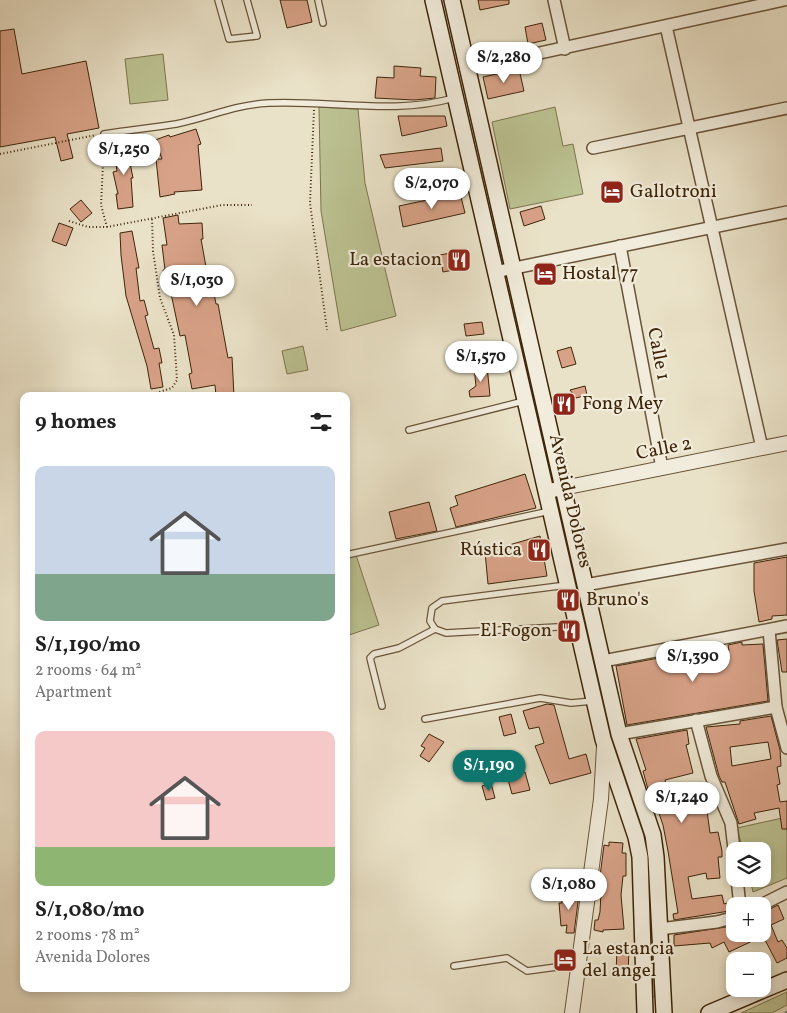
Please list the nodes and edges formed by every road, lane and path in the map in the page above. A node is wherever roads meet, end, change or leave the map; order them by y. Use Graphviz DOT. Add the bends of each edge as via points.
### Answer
graph roads {
  1 [pos="218,0"];
  2 [pos="247,0"];
  3 [pos="318,0"];
  4 [pos="433,0"];
  5 [pos="452,0"];
  6 [pos="554,0"];
  7 [pos="784,0"];
  8 [pos="323,23"];
  9 [pos="666,26"];
  10 [pos="565,49"];
  11 [pos="466,69"];
  12 [pos="454,98"];
  13 [pos="313,103"];
  14 [pos="787,108"];
  15 [pos="688,128"];
  16 [pos="104,134"];
  17 [pos="592,148"];
  18 [pos="0,154"];
  19 [pos="252,205"];
  20 [pos="787,212"];
  21 [pos="152,218"];
  22 [pos="69,221"];
  23 [pos="107,227"];
  24 [pos="710,228"];
  25 [pos="620,246"];
  26 [pos="512,269"];
  27 [pos="495,272"];
  28 [pos="327,330"];
  29 [pos="159,392"];
  30 [pos="526,400"];
  31 [pos="409,430"];
  32 [pos="787,443"];
  33 [pos="762,448"];
  34 [pos="662,468"];
  35 [pos="563,488"];
  36 [pos="548,491"];
  37 [pos="552,510"];
  38 [pos="787,549"];
  39 [pos="350,554"];
  40 [pos="569,584"];
  41 [pos="585,585"];
  42 [pos="578,626"];
  43 [pos="787,626"];
  44 [pos="435,629"];
  45 [pos="769,630"];
  46 [pos="603,661"];
  47 [pos="595,701"];
  48 [pos="382,706"];
  49 [pos="776,707"];
  50 [pos="425,719"];
  51 [pos="696,720"];
  52 [pos="619,734"];
  53 [pos="603,739"];
  54 [pos="787,748"];
  55 [pos="733,842"];
  56 [pos="787,892"];
  57 [pos="771,900"];
  58 [pos="726,920"];
  59 [pos="659,928"];
  60 [pos="579,964"];
  61 [pos="454,966"];
  62 [pos="787,980"];
  63 [pos="572,1013"];
  64 [pos="645,1013"];
  65 [pos="664,1013"];
  66 [pos="709,1013"];
  1 -- 2 [label="lane" via="229,39 257,36"];
  3 -- 8 [label="lane"];
  4 -- 12 [label="main road, Avenida Dolores"];
  5 -- 11 [label="main road, Avenida Dolores"];
  6 -- 10 [label="street"];
  7 -- 9 [label="street"];
  9 -- 10 [label="street"];
  9 -- 15 [label="street"];
  10 -- 11 [label="street"];
  11 -- 26 [label="main road, Avenida Dolores"];
  12 -- 13 [label="lane" via="434,104 370,106"];
  12 -- 27 [label="main road, Avenida Dolores"];
  13 -- 16 [label="lane" via="237,106 176,124"];
  13 -- 28 [label="path" via="310,204"];
  14 -- 15 [label="street"];
  15 -- 17 [label="street"];
  15 -- 24 [label="street"];
  16 -- 18 [label="path"];
  16 -- 23 [label="path" via="101,205"];
  19 -- 21 [label="path" via="222,205"];
  20 -- 24 [label="street"];
  21 -- 23 [label="path"];
  21 -- 29 [label="path" via="160,298 174,335 177,380 172,388"];
  22 -- 23 [label="path" via="88,228"];
  24 -- 25 [label="street"];
  24 -- 33 [label="street"];
  25 -- 26 [label="street"];
  25 -- 34 [label="street, Calle 1"];
  26 -- 27 [label="street"];
  26 -- 35 [label="main road, Avenida Dolores"];
  27 -- 30 [label="main road, Avenida Dolores"];
  30 -- 31 [label="lane"];
  30 -- 36 [label="main road, Avenida Dolores"];
  32 -- 33 [label="street, Calle 2"];
  33 -- 34 [label="street, Calle 2"];
  34 -- 35 [label="street, Calle 2"];
  35 -- 36 [label="street, Calle 2"];
  35 -- 41 [label="main road, Avenida Dolores"];
  36 -- 37 [label="main road, Avenida Dolores"];
  37 -- 39 [label="lane"];
  37 -- 40 [label="main road, Avenida Dolores"];
  38 -- 41 [label="street"];
  40 -- 42 [label="main road, Avenida Dolores"];
  40 -- 44 [label="lane" via="442,600 432,608 430,621"];
  41 -- 46 [label="main road, Avenida Dolores"];
  42 -- 44 [label="lane" via="446,633"];
  42 -- 47 [label="main road, Avenida Dolores"];
  43 -- 45 [label="street"];
  44 -- 48 [label="lane" via="399,648 370,658"];
  45 -- 46 [label="street"];
  45 -- 49 [label="street"];
  46 -- 52 [label="main road, Avenida Dolores"];
  47 -- 50 [label="lane" via="540,698"];
  47 -- 53 [label="main road, Avenida Dolores"];
  49 -- 51 [label="street"];
  49 -- 54 [label="street"];
  51 -- 52 [label="street"];
  51 -- 55 [label="street" via="711,776 731,823"];
  52 -- 59 [label="main road, Avenida Dolores" via="653,835"];
  53 -- 60 [label="street" via="601,799"];
  53 -- 64 [label="main road, Avenida Dolores" via="640,857"];
  56 -- 57 [label="street"];
  58 -- 59 [label="street"];
  59 -- 65 [label="main road, Avenida Dolores"];
  60 -- 61 [label="lane" via="527,971 507,958"];
  60 -- 63 [label="street"];
  62 -- 66 [label="main road"];
}
